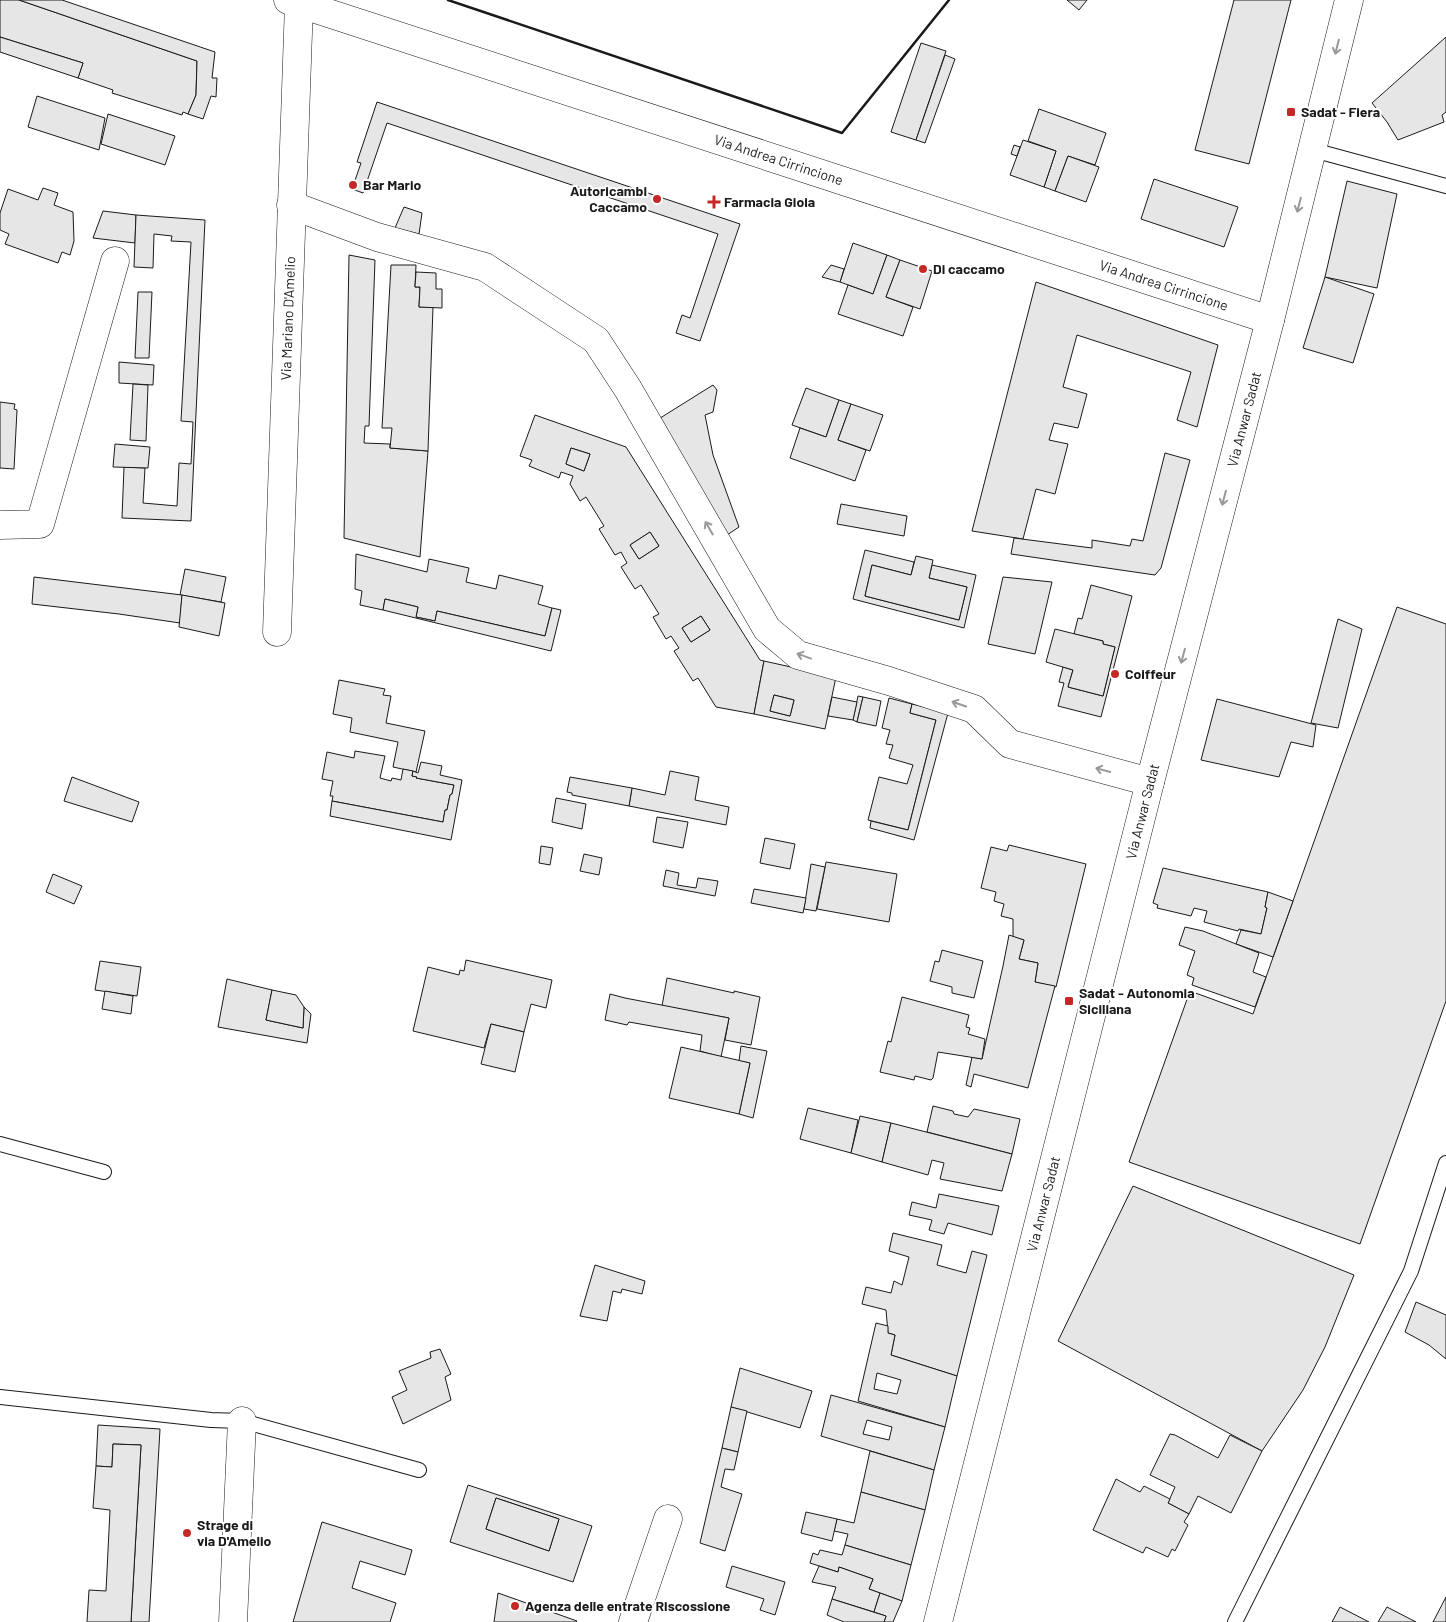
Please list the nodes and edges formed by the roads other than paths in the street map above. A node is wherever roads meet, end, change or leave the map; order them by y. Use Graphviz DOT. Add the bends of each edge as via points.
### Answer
graph roads {
  1 [pos="1349,0"];
  2 [pos="294,2"];
  3 [pos="1312,150"];
  4 [pos="1446,186"];
  5 [pos="291,205"];
  6 [pos="115,261"];
  7 [pos="1270,320"];
  8 [pos="0,525"];
  9 [pos="277,632"];
  10 [pos="1150,782"];
  11 [pos="0,1144"];
  12 [pos="1446,1162"];
  13 [pos="104,1172"];
  14 [pos="0,1397"];
  15 [pos="242,1422"];
  16 [pos="419,1470"];
  17 [pos="668,1519"];
  18 [pos="233,1622"];
  19 [pos="633,1622"];
  20 [pos="938,1622"];
  21 [pos="1235,1622"];
  1 -- 3 [label="street, Via Anwar Sadat, one-way"];
  2 -- 5 [label="street, Via Mariano D'Amelio"];
  2 -- 7 [label="street, Via Andrea Cirrincione"];
  3 -- 4 [label="lane"];
  3 -- 7 [label="street, Via Anwar Sadat, one-way"];
  5 -- 9 [label="street, Via Mariano D'Amelio"];
  10 -- 5 [label="street, one-way" via="1010,744 974,709 798,654 767,629 628,389 596,340 485,267 377,237"];
  6 -- 8 [label="street" via="40,524"];
  7 -- 10 [label="street, Via Anwar Sadat, one-way"];
  10 -- 20 [label="street, Via Anwar Sadat"];
  11 -- 13 [label="lane"];
  12 -- 21 [label="lane" via="1411,1271"];
  14 -- 15 [label="lane"];
  15 -- 16 [label="lane"];
  15 -- 18 [label="street"];
  17 -- 19 [label="street"];
}
